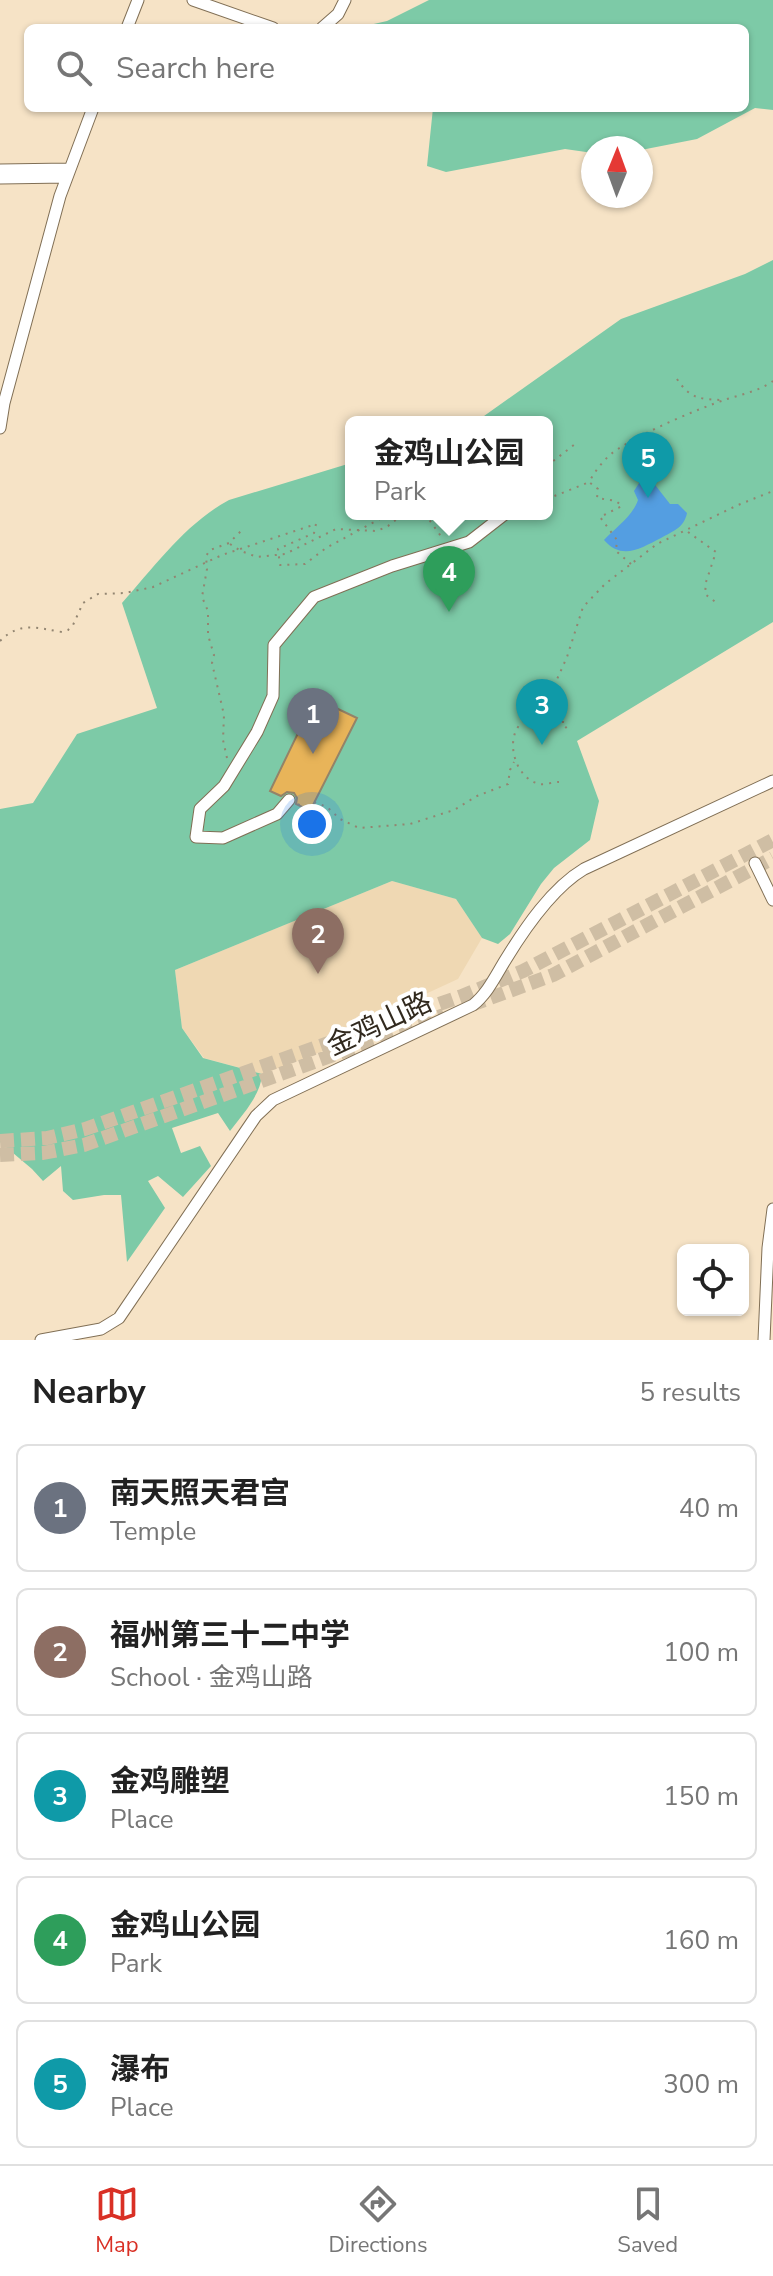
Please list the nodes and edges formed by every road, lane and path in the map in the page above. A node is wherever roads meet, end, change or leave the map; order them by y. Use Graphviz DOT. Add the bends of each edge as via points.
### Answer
graph roads {
  1 [pos="138,0"];
  2 [pos="193,0"];
  3 [pos="345,0"];
  4 [pos="129,24"];
  5 [pos="262,24"];
  6 [pos="328,24"];
  7 [pos="91,112"];
  8 [pos="0,170"];
  9 [pos="68,173"];
  10 [pos="0,178"];
  11 [pos="677,379"];
  12 [pos="773,381"];
  13 [pos="723,400"];
  14 [pos="0,428"];
  15 [pos="575,444"];
  16 [pos="553,461"];
  17 [pos="589,482"];
  18 [pos="773,491"];
  19 [pos="553,497"];
  20 [pos="378,520"];
  21 [pos="396,520"];
  22 [pos="429,520"];
  23 [pos="497,520"];
  24 [pos="244,528"];
  25 [pos="687,531"];
  26 [pos="229,543"];
  27 [pos="452,548"];
  28 [pos="632,565"];
  29 [pos="718,604"];
  30 [pos="0,641"];
  31 [pos="563,723"];
  32 [pos="570,732"];
  33 [pos="514,762"];
  34 [pos="230,777"];
  35 [pos="773,781"];
  36 [pos="559,782"];
  37 [pos="289,800"];
  38 [pos="755,863"];
  39 [pos="773,900"];
  40 [pos="773,1209"];
  41 [pos="766,1299"];
  42 [pos="773,1320"];
  43 [pos="41,1340"];
  44 [pos="764,1340"];
  1 -- 4 [label="street"];
  2 -- 5 [label="street"];
  3 -- 6 [label="street"];
  7 -- 9 [label="street"];
  8 -- 9 [label="street"];
  9 -- 10 [label="street"];
  9 -- 14 [label="street"];
  11 -- 13 [label="path" via="700,399"];
  12 -- 13 [label="path"];
  13 -- 17 [label="path" via="615,450"];
  15 -- 16 [label="path"];
  17 -- 19 [label="path"];
  17 -- 28 [label="path" via="598,489 597,498 622,506 600,517 617,540 616,551"];
  18 -- 25 [label="path"];
  20 -- 30 [label="path, bridge" via="305,564 280,565 278,549 314,533 316,524 222,555 153,587 98,594 80,606 68,630 21,627"];
  21 -- 26 [label="path" via="377,531 336,529 285,554 257,557"];
  22 -- 27 [label="path"];
  23 -- 27 [label="street"];
  24 -- 26 [label="path"];
  25 -- 28 [label="path" via="657,544"];
  25 -- 29 [label="path" via="716,552 705,594"];
  26 -- 34 [label="path" via="206,556 202,597"];
  27 -- 34 [label="street" via="314,597 274,645 273,696"];
  28 -- 31 [label="path" via="583,607 554,686 564,704"];
  31 -- 32 [label="path"];
  31 -- 33 [label="path" via="558,718 528,718 518,727"];
  33 -- 36 [label="path" via="532,780"];
  33 -- 37 [label="path" via="508,784 410,824 359,828 327,807 314,802 310,811"];
  34 -- 37 [label="street" via="200,809 196,837 223,838 277,814"];
  35 -- 43 [label="street, 金鸡山路" via="569,879 473,1005 273,1100 256,1116 119,1318 101,1329"];
  38 -- 39 [label="street"];
  40 -- 41 [label="street"];
  41 -- 42 [label="street"];
  41 -- 44 [label="street"];
}
